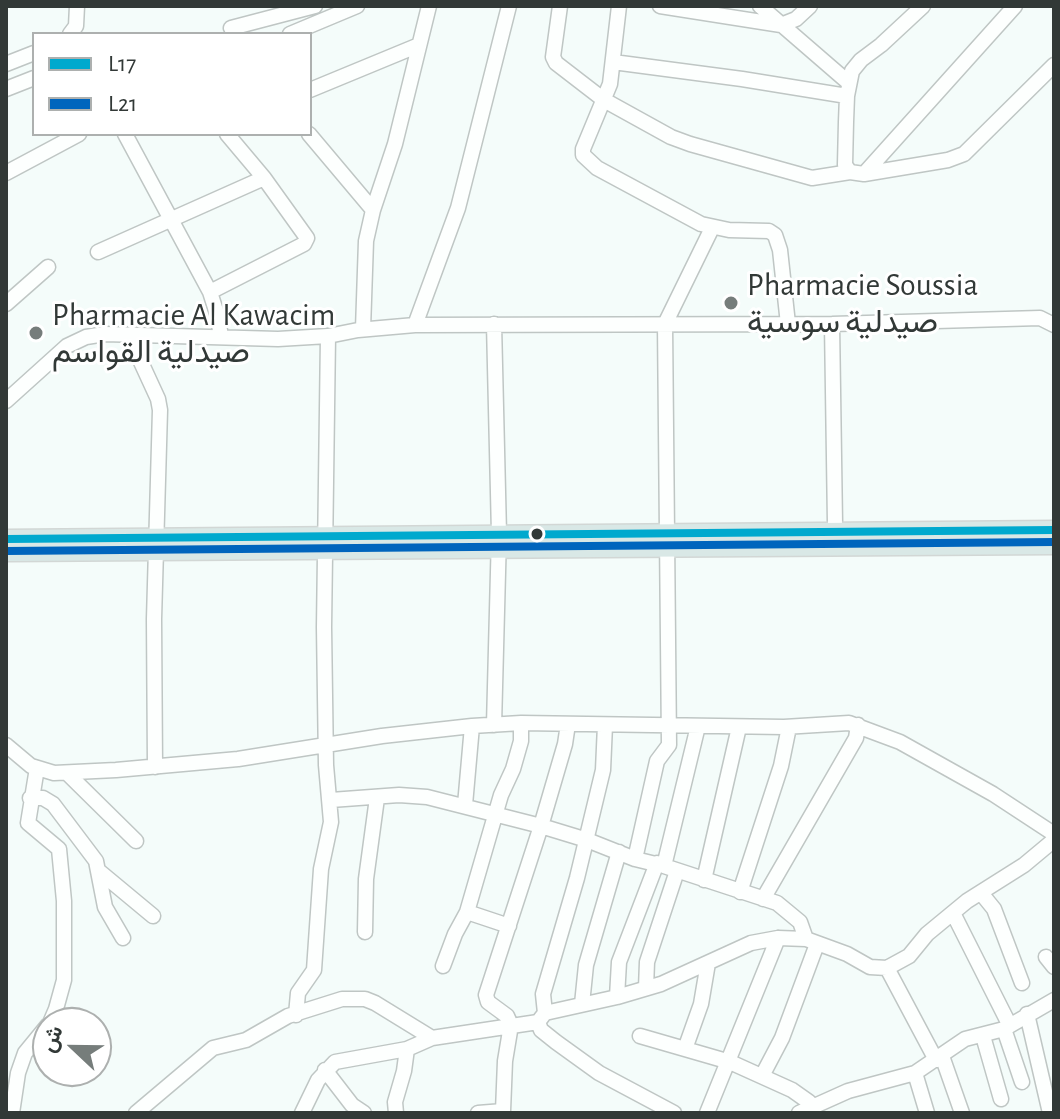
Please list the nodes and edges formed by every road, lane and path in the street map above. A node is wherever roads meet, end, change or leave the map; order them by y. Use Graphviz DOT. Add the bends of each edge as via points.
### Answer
graph roads {
  1 [pos="77,6"];
  2 [pos="315,6"];
  3 [pos="357,6"];
  4 [pos="429,6"];
  5 [pos="509,6"];
  6 [pos="560,6"];
  7 [pos="619,6"];
  8 [pos="664,6"];
  9 [pos="760,6"];
  10 [pos="810,6"];
  11 [pos="923,6"];
  12 [pos="1015,6"];
  13 [pos="781,25"];
  14 [pos="231,28"];
  15 [pos="72,32"];
  16 [pos="295,32"];
  17 [pos="419,45"];
  18 [pos="32,54"];
  19 [pos="613,62"];
  20 [pos="6,64"];
  21 [pos="1054,65"];
  22 [pos="32,79"];
  23 [pos="6,89"];
  24 [pos="312,89"];
  25 [pos="848,90"];
  26 [pos="604,100"];
  27 [pos="75,136"];
  28 [pos="126,136"];
  29 [pos="229,136"];
  30 [pos="311,136"];
  31 [pos="6,173"];
  32 [pos="857,173"];
  33 [pos="264,178"];
  34 [pos="373,210"];
  35 [pos="170,221"];
  36 [pos="712,228"];
  37 [pos="98,252"];
  38 [pos="48,267"];
  39 [pos="210,292"];
  40 [pos="6,304"];
  41 [pos="494,324"];
  42 [pos="665,324"];
  43 [pos="788,324"];
  44 [pos="832,324"];
  45 [pos="415,325"];
  46 [pos="1054,325"];
  47 [pos="363,329"];
  48 [pos="129,336"];
  49 [pos="221,336"];
  50 [pos="328,336"];
  51 [pos="6,401"];
  52 [pos="1054,530"];
  53 [pos="6,539"];
  54 [pos="838,539"];
  55 [pos="669,540"];
  56 [pos="327,541"];
  57 [pos="498,541"];
  58 [pos="157,544"];
  59 [pos="1054,545"];
  60 [pos="6,552"];
  61 [pos="521,723"];
  62 [pos="568,724"];
  63 [pos="494,725"];
  64 [pos="605,725"];
  65 [pos="669,725"];
  66 [pos="858,725"];
  67 [pos="472,726"];
  68 [pos="698,726"];
  69 [pos="739,727"];
  70 [pos="789,727"];
  71 [pos="326,746"];
  72 [pos="6,747"];
  73 [pos="155,767"];
  74 [pos="37,768"];
  75 [pos="67,773"];
  76 [pos="30,798"];
  77 [pos="377,798"];
  78 [pos="331,800"];
  79 [pos="465,805"];
  80 [pos="497,814"];
  81 [pos="541,826"];
  82 [pos="1054,837"];
  83 [pos="587,840"];
  84 [pos="136,841"];
  85 [pos="619,852"];
  86 [pos="635,859"];
  87 [pos="666,867"];
  88 [pos="100,871"];
  89 [pos="704,880"];
  90 [pos="740,892"];
  91 [pos="981,893"];
  92 [pos="763,899"];
  93 [pos="467,912"];
  94 [pos="953,913"];
  95 [pos="153,916"];
  96 [pos="509,926"];
  97 [pos="365,932"];
  98 [pos="123,938"];
  99 [pos="778,938"];
  100 [pos="812,941"];
  101 [pos="708,963"];
  102 [pos="443,966"];
  103 [pos="887,968"];
  104 [pos="1022,983"];
  105 [pos="646,988"];
  106 [pos="617,997"];
  107 [pos="1054,1000"];
  108 [pos="582,1004"];
  109 [pos="55,1007"];
  110 [pos="1027,1014"];
  111 [pos="296,1015"];
  112 [pos="542,1017"];
  113 [pos="511,1025"];
  114 [pos="1006,1026"];
  115 [pos="640,1036"];
  116 [pos="983,1036"];
  117 [pos="432,1038"];
  118 [pos="32,1045"];
  119 [pos="407,1049"];
  120 [pos="685,1049"];
  121 [pos="939,1058"];
  122 [pos="730,1062"];
  123 [pos="325,1070"];
  124 [pos="915,1073"];
  125 [pos="762,1076"];
  126 [pos="1022,1082"];
  127 [pos="1001,1099"];
  128 [pos="837,1106"];
  129 [pos="808,1111"];
  130 [pos="503,1112"];
  131 [pos="12,1113"];
  132 [pos="136,1113"];
  133 [pos="302,1113"];
  134 [pos="364,1113"];
  135 [pos="396,1113"];
  136 [pos="478,1113"];
  137 [pos="674,1113"];
  138 [pos="707,1113"];
  139 [pos="927,1113"];
  140 [pos="962,1113"];
  141 [pos="1050,1113"];
  1 -- 15 [label="street"];
  2 -- 14 [label="street"];
  3 -- 16 [label="street"];
  4 -- 17 [label="street"];
  5 -- 45 [label="street" via="458,208"];
  6 -- 26 [label="street" via="553,57"];
  7 -- 19 [label="street"];
  8 -- 13 [label="street"];
  9 -- 13 [label="street"];
  10 -- 13 [label="street"];
  11 -- 25 [label="street" via="861,60"];
  12 -- 32 [label="street"];
  13 -- 25 [label="street"];
  17 -- 24 [label="street"];
  17 -- 34 [label="street"];
  18 -- 20 [label="street"];
  19 -- 25 [label="street"];
  19 -- 26 [label="street"];
  21 -- 32 [label="street" via="964,154"];
  22 -- 23 [label="street"];
  25 -- 32 [label="street" via="845,165"];
  26 -- 32 [label="street" via="690,144 812,178"];
  26 -- 36 [label="street" via="583,149 588,163"];
  27 -- 31 [label="street"];
  28 -- 35 [label="street"];
  29 -- 33 [label="street"];
  30 -- 34 [label="street"];
  33 -- 35 [label="street"];
  33 -- 39 [label="street" via="307,238"];
  34 -- 47 [label="street" via="364,258"];
  35 -- 37 [label="street"];
  35 -- 39 [label="street"];
  36 -- 42 [label="street"];
  36 -- 43 [label="street" via="775,235"];
  38 -- 40 [label="street"];
  39 -- 49 [label="street"];
  41 -- 42 [label="street"];
  41 -- 45 [label="street"];
  41 -- 57 [label="street"];
  42 -- 43 [label="street"];
  42 -- 55 [label="street"];
  43 -- 44 [label="street"];
  44 -- 46 [label="street" via="1040,318"];
  44 -- 54 [label="street"];
  45 -- 47 [label="street"];
  47 -- 50 [label="street"];
  48 -- 49 [label="street"];
  48 -- 51 [label="street" via="105,334 76,341"];
  48 -- 58 [label="street" via="160,410"];
  49 -- 50 [label="street"];
  50 -- 56 [label="street"];
  52 -- 54 [label="main road"];
  53 -- 58 [label="main road"];
  54 -- 55 [label="main road"];
  54 -- 59 [label="main road"];
  55 -- 57 [label="main road"];
  55 -- 65 [label="street"];
  56 -- 57 [label="main road"];
  56 -- 58 [label="main road"];
  56 -- 71 [label="street"];
  57 -- 63 [label="street"];
  58 -- 60 [label="main road"];
  58 -- 73 [label="street"];
  61 -- 62 [label="street"];
  61 -- 63 [label="street"];
  61 -- 80 [label="street" via="521,741"];
  62 -- 64 [label="street"];
  62 -- 81 [label="street"];
  63 -- 67 [label="street"];
  64 -- 65 [label="street"];
  64 -- 83 [label="street" via="603,770"];
  65 -- 68 [label="street"];
  65 -- 86 [label="street" via="669,745 657,761"];
  66 -- 70 [label="street"];
  66 -- 82 [label="street" via="885,734 993,794"];
  66 -- 92 [label="street" via="856,738"];
  67 -- 71 [label="street"];
  67 -- 79 [label="street"];
  68 -- 69 [label="street"];
  68 -- 87 [label="street"];
  69 -- 70 [label="street"];
  69 -- 89 [label="street"];
  70 -- 90 [label="street"];
  71 -- 73 [label="street"];
  71 -- 78 [label="street"];
  72 -- 74 [label="street"];
  73 -- 75 [label="street"];
  74 -- 75 [label="street"];
  74 -- 76 [label="street"];
  75 -- 84 [label="street"];
  76 -- 88 [label="street" via="53,804"];
  76 -- 109 [label="street" via="28,823 61,855 64,980"];
  77 -- 78 [label="street"];
  77 -- 79 [label="street" via="427,797"];
  77 -- 97 [label="street"];
  78 -- 111 [label="street" via="314,970 298,993"];
  79 -- 80 [label="street"];
  80 -- 81 [label="street"];
  80 -- 93 [label="street"];
  81 -- 83 [label="street"];
  81 -- 96 [label="street"];
  82 -- 91 [label="street"];
  83 -- 85 [label="street"];
  83 -- 112 [label="street" via="543,994"];
  85 -- 86 [label="street"];
  85 -- 108 [label="street" via="586,965"];
  86 -- 87 [label="street"];
  87 -- 89 [label="street"];
  87 -- 105 [label="street"];
  87 -- 106 [label="street" via="619,962"];
  88 -- 95 [label="street"];
  88 -- 98 [label="street" via="105,907"];
  89 -- 90 [label="street"];
  90 -- 92 [label="street"];
  91 -- 94 [label="street"];
  91 -- 104 [label="street" via="994,909"];
  92 -- 100 [label="street" via="800,922"];
  93 -- 96 [label="street"];
  93 -- 102 [label="street"];
  94 -- 103 [label="street" via="909,956"];
  94 -- 114 [label="street"];
  96 -- 113 [label="street" via="486,995"];
  99 -- 100 [label="street"];
  99 -- 101 [label="street" via="740,946"];
  99 -- 122 [label="street"];
  100 -- 103 [label="street" via="870,967"];
  100 -- 125 [label="street" via="782,1038"];
  101 -- 105 [label="street"];
  101 -- 120 [label="street"];
  103 -- 121 [label="street"];
  105 -- 106 [label="street"];
  106 -- 108 [label="street"];
  107 -- 110 [label="street"];
  108 -- 112 [label="street"];
  110 -- 114 [label="street"];
  110 -- 141 [label="street"];
  111 -- 117 [label="street" via="342,999 365,999"];
  111 -- 132 [label="street" via="213,1048"];
  112 -- 113 [label="street"];
  112 -- 137 [label="street" via="541,1030 556,1042 599,1073"];
  113 -- 117 [label="street"];
  113 -- 130 [label="street"];
  114 -- 116 [label="street"];
  114 -- 126 [label="street"];
  115 -- 120 [label="street"];
  116 -- 121 [label="street" via="965,1039"];
  116 -- 127 [label="street"];
  117 -- 119 [label="street"];
  118 -- 131 [label="street" via="22,1062"];
  119 -- 123 [label="street" via="349,1058"];
  119 -- 135 [label="street"];
  120 -- 122 [label="street"];
  121 -- 124 [label="street"];
  121 -- 140 [label="street"];
  122 -- 125 [label="street"];
  122 -- 138 [label="street"];
  123 -- 133 [label="street"];
  123 -- 134 [label="street"];
  124 -- 128 [label="street" via="848,1091"];
  124 -- 139 [label="street"];
  125 -- 129 [label="street" via="802,1096"];
  128 -- 129 [label="street"];
  130 -- 136 [label="street"];
}
